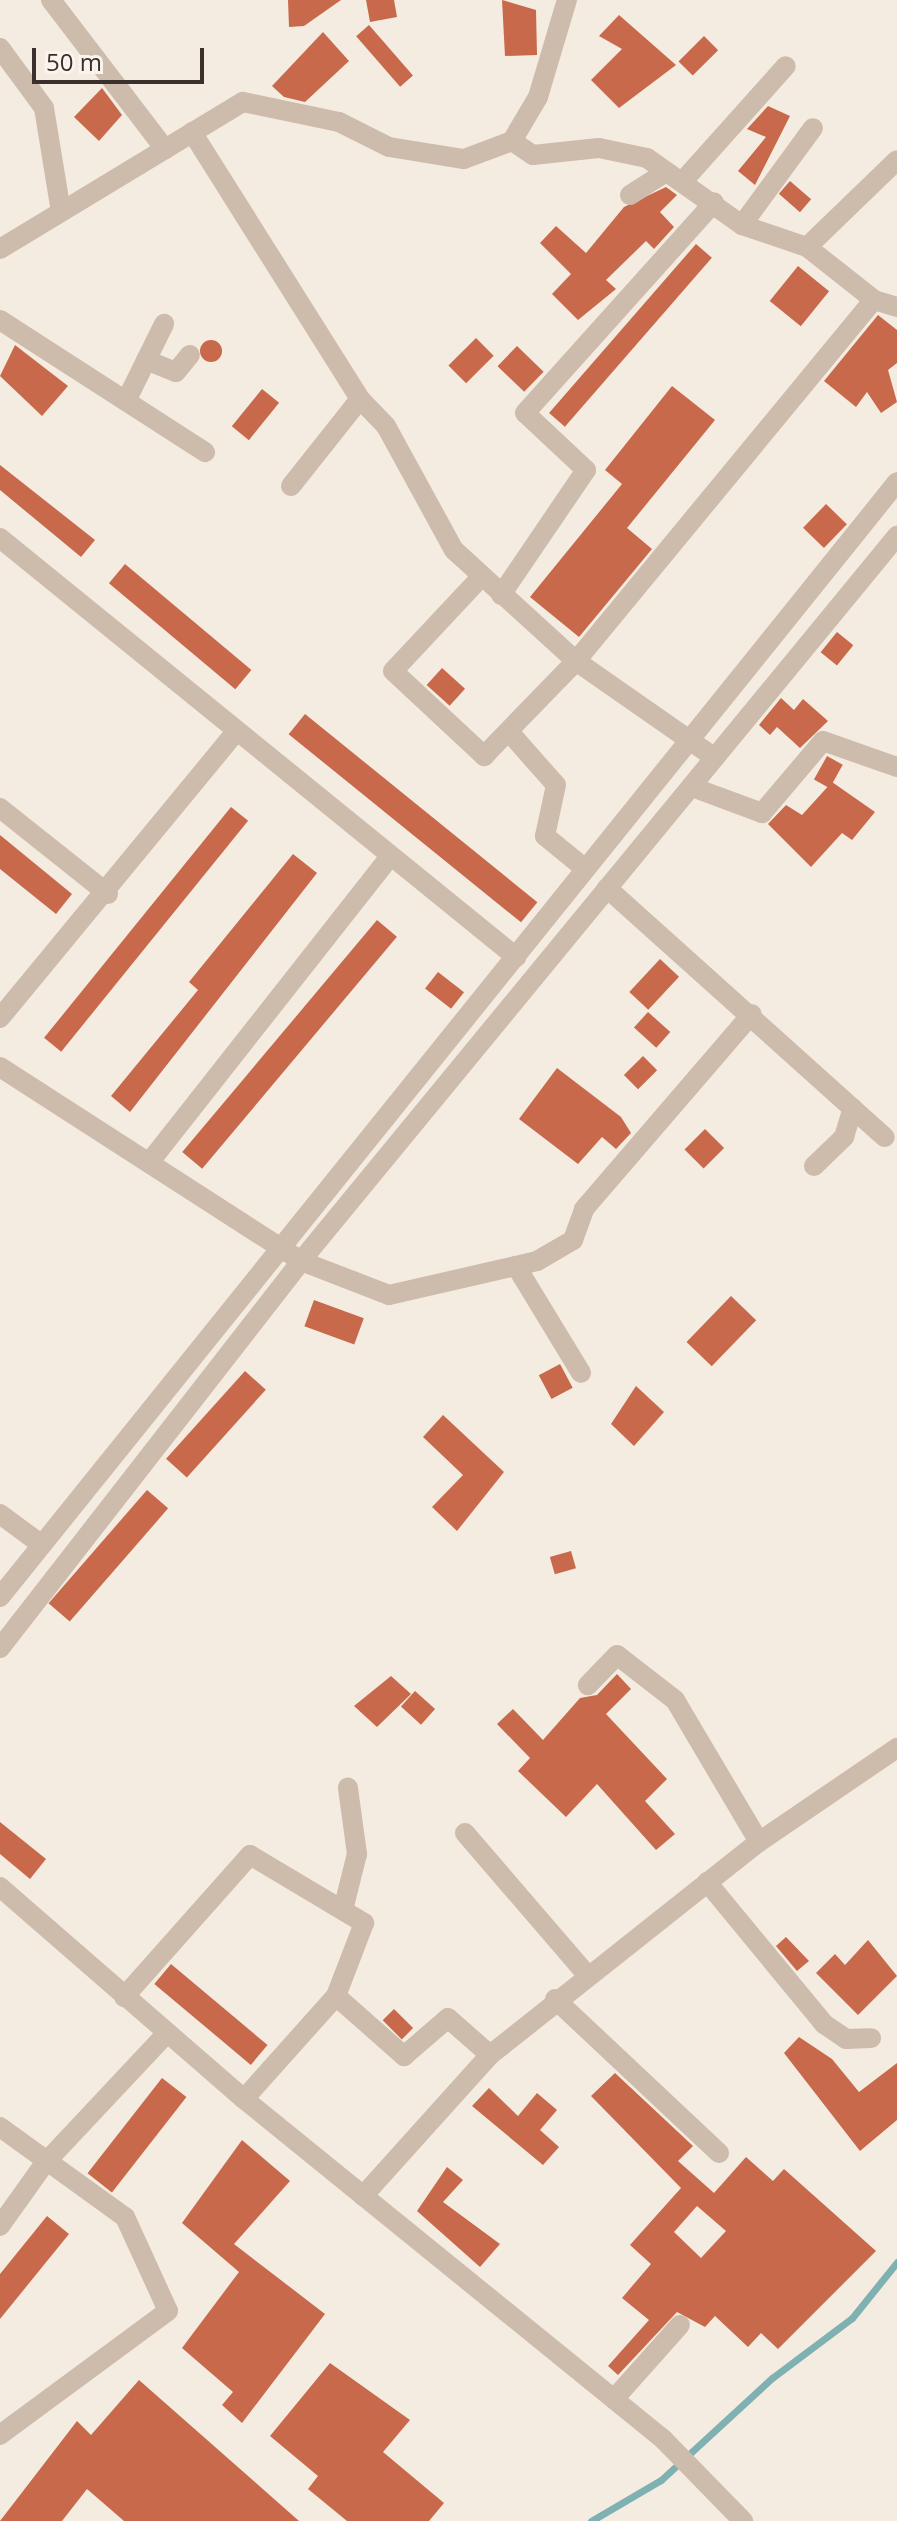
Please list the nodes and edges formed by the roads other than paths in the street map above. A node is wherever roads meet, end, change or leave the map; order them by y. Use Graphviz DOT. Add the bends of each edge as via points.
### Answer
graph roads {
  1 [pos="51,0"];
  2 [pos="567,0"];
  3 [pos="0,48"];
  4 [pos="786,66"];
  5 [pos="813,128"];
  6 [pos="192,132"];
  7 [pos="512,141"];
  8 [pos="165,149"];
  9 [pos="897,160"];
  10 [pos="674,177"];
  11 [pos="630,195"];
  12 [pos="714,202"];
  13 [pos="61,212"];
  14 [pos="742,225"];
  15 [pos="807,247"];
  16 [pos="0,249"];
  17 [pos="874,300"];
  18 [pos="897,307"];
  19 [pos="0,320"];
  20 [pos="164,324"];
  21 [pos="190,355"];
  22 [pos="146,360"];
  23 [pos="127,399"];
  24 [pos="360,399"];
  25 [pos="205,452"];
  26 [pos="897,482"];
  27 [pos="291,486"];
  28 [pos="0,538"];
  29 [pos="896,539"];
  30 [pos="482,576"];
  31 [pos="501,595"];
  32 [pos="576,661"];
  33 [pos="236,732"];
  34 [pos="510,733"];
  35 [pos="688,739"];
  36 [pos="715,758"];
  37 [pos="897,767"];
  38 [pos="692,787"];
  39 [pos="0,808"];
  40 [pos="389,858"];
  41 [pos="583,867"];
  42 [pos="607,888"];
  43 [pos="108,894"];
  44 [pos="516,957"];
  45 [pos="752,1014"];
  46 [pos="0,1018"];
  47 [pos="0,1067"];
  48 [pos="853,1108"];
  49 [pos="885,1137"];
  50 [pos="152,1159"];
  51 [pos="814,1166"];
  52 [pos="278,1246"];
  53 [pos="301,1261"];
  54 [pos="516,1266"];
  55 [pos="581,1373"];
  56 [pos="0,1514"];
  57 [pos="42,1545"];
  58 [pos="0,1597"];
  59 [pos="0,1648"];
  60 [pos="588,1685"];
  61 [pos="897,1748"];
  62 [pos="348,1788"];
  63 [pos="465,1833"];
  64 [pos="759,1842"];
  65 [pos="707,1882"];
  66 [pos="0,1887"];
  67 [pos="343,1910"];
  68 [pos="587,1975"];
  69 [pos="336,1996"];
  70 [pos="124,1997"];
  71 [pos="555,1999"];
  72 [pos="167,2033"];
  73 [pos="871,2038"];
  74 [pos="490,2055"];
  75 [pos="244,2099"];
  76 [pos="0,2127"];
  77 [pos="719,2153"];
  78 [pos="45,2163"];
  79 [pos="363,2196"];
  80 [pos="0,2226"];
  81 [pos="680,2325"];
  82 [pos="614,2399"];
  83 [pos="0,2435"];
  84 [pos="743,2521"];
  1 -- 8 [label="street" via="132,96"];
  2 -- 7 [label="street" via="538,97"];
  3 -- 13 [label="street" via="44,108"];
  4 -- 10 [label="street"];
  5 -- 14 [label="street"];
  6 -- 7 [label="street" via="243,102 339,122 389,147 464,159"];
  6 -- 8 [label="street"];
  6 -- 24 [label="street"];
  7 -- 10 [label="street" via="533,155 599,148 647,158"];
  8 -- 13 [label="street"];
  9 -- 15 [label="street"];
  10 -- 11 [label="street"];
  10 -- 12 [label="street"];
  12 -- 14 [label="street"];
  12 -- 31 [label="street" via="525,413 586,470"];
  13 -- 16 [label="street"];
  14 -- 15 [label="street"];
  15 -- 17 [label="street"];
  17 -- 18 [label="street"];
  17 -- 32 [label="street"];
  19 -- 23 [label="street"];
  20 -- 22 [label="street"];
  21 -- 22 [label="street" via="176,372"];
  22 -- 23 [label="street"];
  23 -- 25 [label="street"];
  24 -- 27 [label="street"];
  24 -- 30 [label="street" via="386,426 454,550"];
  26 -- 35 [label="street"];
  28 -- 33 [label="street"];
  29 -- 36 [label="street"];
  30 -- 31 [label="street"];
  30 -- 34 [label="street" via="393,671 484,756"];
  31 -- 32 [label="street"];
  32 -- 34 [label="street"];
  32 -- 35 [label="street"];
  33 -- 40 [label="street"];
  33 -- 43 [label="street"];
  34 -- 41 [label="street" via="556,785 545,836"];
  35 -- 36 [label="street"];
  35 -- 41 [label="street"];
  36 -- 38 [label="street"];
  37 -- 38 [label="street" via="823,741 762,813"];
  38 -- 42 [label="street"];
  39 -- 43 [label="street"];
  40 -- 44 [label="street"];
  40 -- 50 [label="street"];
  41 -- 44 [label="street"];
  42 -- 45 [label="street"];
  42 -- 53 [label="street"];
  43 -- 46 [label="street"];
  44 -- 52 [label="street"];
  45 -- 48 [label="street"];
  45 -- 54 [label="street" via="584,1209 573,1240"];
  47 -- 50 [label="street"];
  48 -- 49 [label="street"];
  48 -- 51 [label="street" via="844,1137"];
  50 -- 52 [label="street"];
  52 -- 53 [label="street"];
  52 -- 57 [label="street"];
  53 -- 54 [label="street" via="389,1295"];
  53 -- 59 [label="street"];
  54 -- 55 [label="street"];
  56 -- 57 [label="street"];
  57 -- 58 [label="street"];
  60 -- 64 [label="street" via="617,1655 675,1700"];
  61 -- 64 [label="street"];
  62 -- 67 [label="street" via="357,1854"];
  63 -- 68 [label="street"];
  64 -- 65 [label="street"];
  65 -- 68 [label="street"];
  65 -- 73 [label="street" via="824,2024 846,2039"];
  66 -- 70 [label="street"];
  67 -- 69 [label="street" via="364,1923"];
  67 -- 70 [label="street" via="250,1855"];
  68 -- 71 [label="street"];
  69 -- 74 [label="street" via="404,2056 448,2018"];
  69 -- 75 [label="street"];
  70 -- 72 [label="street"];
  71 -- 74 [label="street"];
  71 -- 77 [label="street"];
  72 -- 75 [label="street"];
  72 -- 78 [label="street"];
  74 -- 79 [label="street"];
  75 -- 79 [label="street"];
  76 -- 78 [label="street"];
  78 -- 80 [label="street"];
  78 -- 83 [label="street" via="125,2217 168,2311"];
  79 -- 82 [label="street"];
  81 -- 82 [label="street"];
  82 -- 84 [label="street" via="700,2471"];
}
